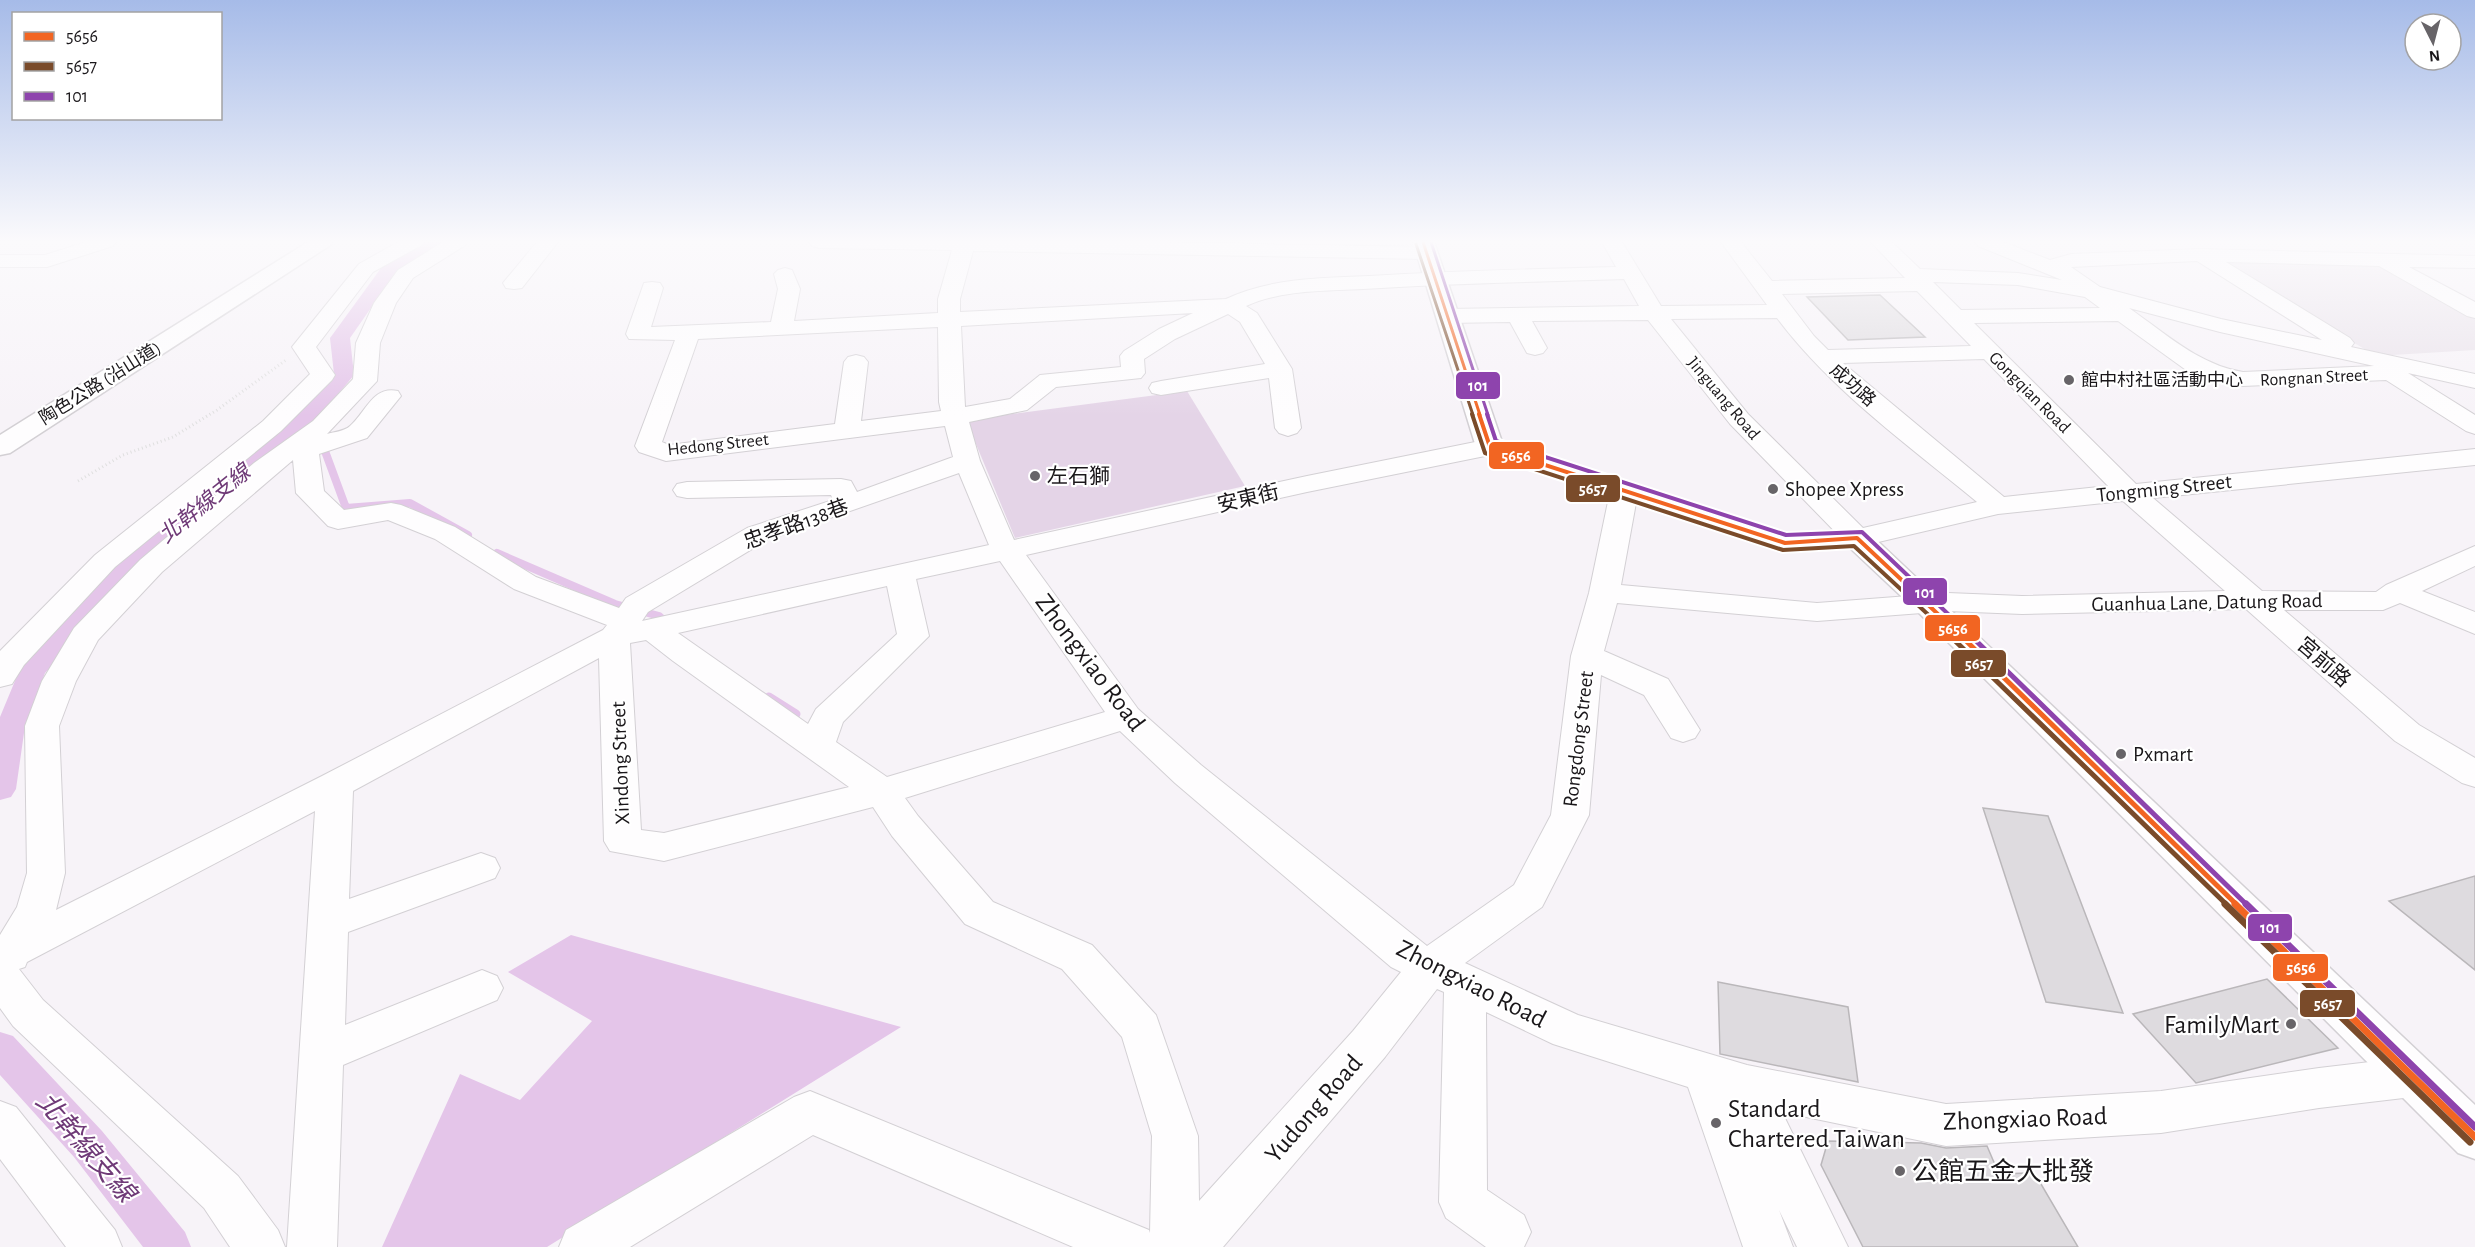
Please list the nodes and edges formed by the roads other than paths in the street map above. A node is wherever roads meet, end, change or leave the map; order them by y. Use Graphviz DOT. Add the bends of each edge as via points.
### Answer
graph roads {
  1 [pos="231,300"];
  2 [pos="341,300"];
  3 [pos="388,300"];
  4 [pos="648,300"];
  5 [pos="787,300"];
  6 [pos="949,300"];
  7 [pos="1240,300"];
  8 [pos="1441,300"];
  9 [pos="1646,300"];
  10 [pos="1775,300"];
  11 [pos="1939,300"];
  12 [pos="2103,300"];
  13 [pos="2125,300"];
  14 [pos="2274,300"];
  15 [pos="2455,300"];
  16 [pos="2280,304"];
  17 [pos="1229,305"];
  18 [pos="2164,310"];
  19 [pos="1783,311"];
  20 [pos="2475,311"];
  21 [pos="1654,313"];
  22 [pos="1517,314"];
  23 [pos="2122,314"];
  24 [pos="1446,316"];
  25 [pos="1955,317"];
  26 [pos="950,321"];
  27 [pos="781,328"];
  28 [pos="689,333"];
  29 [pos="1535,348"];
  30 [pos="1990,352"];
  31 [pos="2362,356"];
  32 [pos="1822,357"];
  33 [pos="2475,357"];
  34 [pos="855,362"];
  35 [pos="1280,369"];
  36 [pos="2401,370"];
  37 [pos="2475,381"];
  38 [pos="1161,388"];
  39 [pos="389,396"];
  40 [pos="954,417"];
  41 [pos="2475,426"];
  42 [pos="1288,428"];
  43 [pos="847,429"];
  44 [pos="305,444"];
  45 [pos="0,447"];
  46 [pos="1490,447"];
  47 [pos="2475,457"];
  48 [pos="968,461"];
  49 [pos="687,490"];
  50 [pos="2128,491"];
  51 [pos="1624,492"];
  52 [pos="849,504"];
  53 [pos="1998,506"];
  54 [pos="1857,538"];
  55 [pos="1007,551"];
  56 [pos="2475,555"];
  57 [pos="900,575"];
  58 [pos="2397,591"];
  59 [pos="1604,593"];
  60 [pos="2252,600"];
  61 [pos="1929,605"];
  62 [pos="2475,624"];
  63 [pos="631,629"];
  64 [pos="1587,656"];
  65 [pos="0,676"];
  66 [pos="1126,717"];
  67 [pos="1683,730"];
  68 [pos="817,745"];
  69 [pos="2475,774"];
  70 [pos="335,785"];
  71 [pos="882,792"];
  72 [pos="481,868"];
  73 [pos="328,922"];
  74 [pos="3,965"];
  75 [pos="1448,975"];
  76 [pos="482,988"];
  77 [pos="322,1054"];
  78 [pos="2412,1077"];
  79 [pos="1726,1078"];
  80 [pos="0,1122"];
  81 [pos="2475,1137"];
  82 [pos="1506,1232"];
  83 [pos="97,1247"];
  84 [pos="260,1247"];
  85 [pos="312,1247"];
  86 [pos="584,1247"];
  87 [pos="1131,1247"];
  88 [pos="1175,1247"];
  89 [pos="1191,1247"];
  90 [pos="1767,1247"];
  91 [pos="1823,1247"];
  1 -- 45 [label="main road, 陶色公路 (沿山道)"];
  2 -- 65 [label="street" via="304,347 322,375 272,426 105,561 12,658"];
  3 -- 44 [label="street" via="368,343 365,381"];
  4 -- 28 [label="street" via="637,334"];
  5 -- 27 [label="street"];
  6 -- 26 [label="street, Zhongxiao Road"];
  7 -- 17 [label="street"];
  8 -- 24 [label="main road"];
  9 -- 21 [label="street, Jinguang Road"];
  10 -- 19 [label="street, 成功路"];
  11 -- 25 [label="street, Gongqian Road"];
  12 -- 23 [label="street, Rongnan Street"];
  13 -- 18 [label="street"];
  14 -- 16 [label="street"];
  15 -- 20 [label="street"];
  16 -- 18 [label="street"];
  16 -- 31 [label="street"];
  17 -- 26 [label="street"];
  17 -- 35 [label="street" via="1249,318"];
  17 -- 40 [label="street, Hedong Street" via="1167,334 1132,356 1133,373 1049,380 1018,405"];
  18 -- 31 [label="street"];
  19 -- 21 [label="street"];
  19 -- 32 [label="street, 成功路"];
  21 -- 22 [label="street"];
  21 -- 54 [label="street, Jinguang Road" via="1739,419"];
  22 -- 24 [label="street"];
  22 -- 29 [label="street"];
  23 -- 25 [label="street"];
  23 -- 36 [label="street, Rongnan Street" via="2194,365 2216,375 2257,380"];
  24 -- 46 [label="main road"];
  25 -- 30 [label="street, Gongqian Road"];
  26 -- 27 [label="street"];
  26 -- 40 [label="street, Zhongxiao Road"];
  27 -- 28 [label="street"];
  28 -- 43 [label="street, Hedong Street" via="648,446 666,453"];
  30 -- 32 [label="street"];
  30 -- 50 [label="street, Gongqian Road"];
  31 -- 36 [label="street"];
  32 -- 53 [label="street, 成功路"];
  33 -- 36 [label="street" via="2417,360"];
  34 -- 43 [label="street"];
  35 -- 38 [label="street"];
  35 -- 42 [label="street"];
  36 -- 37 [label="street"];
  36 -- 41 [label="street"];
  39 -- 44 [label="street" via="358,433"];
  40 -- 43 [label="street, Hedong Street"];
  40 -- 48 [label="street, Zhongxiao Road"];
  44 -- 63 [label="street" via="310,494 338,520 391,511 446,533 525,583"];
  44 -- 74 [label="street" via="264,469 151,566 85,634 59,681 42,726 46,873 36,909"];
  46 -- 51 [label="main road"];
  46 -- 55 [label="street, 安東街"];
  47 -- 50 [label="street, Tongming Street"];
  48 -- 52 [label="street, 忠孝路138巷"];
  48 -- 55 [label="street, Zhongxiao Road"];
  49 -- 52 [label="street" via="840,487"];
  50 -- 53 [label="street, Tongming Street"];
  50 -- 60 [label="street, 宮前路"];
  51 -- 54 [label="main road" via="1785,543"];
  51 -- 59 [label="street, Rongdong Street"];
  52 -- 63 [label="street, 忠孝路138巷" via="757,534 637,605"];
  53 -- 54 [label="street, Tongming Street"];
  54 -- 61 [label="main road"];
  55 -- 57 [label="street"];
  55 -- 66 [label="street, Zhongxiao Road"];
  56 -- 58 [label="street, Guanhua Lane, Datung Road"];
  57 -- 63 [label="street"];
  57 -- 68 [label="street" via="914,636 828,717"];
  58 -- 60 [label="street, Guanhua Lane, Datung Road" via="2383,601"];
  58 -- 62 [label="street"];
  59 -- 61 [label="street, Guanhua Lane, Datung Road" via="1817,612"];
  59 -- 64 [label="street, Rongdong Street"];
  60 -- 61 [label="street, Guanhua Lane, Datung Road"];
  60 -- 69 [label="street, 宮前路" via="2407,733"];
  61 -- 78 [label="main road"];
  63 -- 68 [label="street" via="684,654"];
  63 -- 70 [label="street"];
  63 -- 71 [label="street, Xindong Street" via="623,841 664,847"];
  64 -- 67 [label="street" via="1656,687"];
  64 -- 75 [label="street, Rongdong Street" via="1570,815 1528,896"];
  66 -- 71 [label="street, Xindong Street"];
  66 -- 75 [label="street, Zhongxiao Road" via="1188,774 1406,955"];
  68 -- 71 [label="street"];
  70 -- 73 [label="street"];
  70 -- 74 [label="street"];
  71 -- 88 [label="street" via="905,826 980,913 1077,957 1141,1028 1175,1136"];
  72 -- 73 [label="street"];
  73 -- 77 [label="street"];
  74 -- 84 [label="street" via="28,1013 221,1192"];
  75 -- 79 [label="street, Zhongxiao Road" via="1568,1031"];
  75 -- 82 [label="street" via="1463,1202"];
  75 -- 89 [label="street, Yudong Road" via="1369,1044"];
  76 -- 77 [label="street"];
  77 -- 85 [label="street"];
  78 -- 79 [label="street, Zhongxiao Road" via="2161,1112 1946,1125"];
  78 -- 81 [label="main road"];
  79 -- 90 [label="street"];
  79 -- 91 [label="street" via="1776,1153"];
  80 -- 83 [label="street"];
  86 -- 87 [label="street" via="810,1112"];
}
